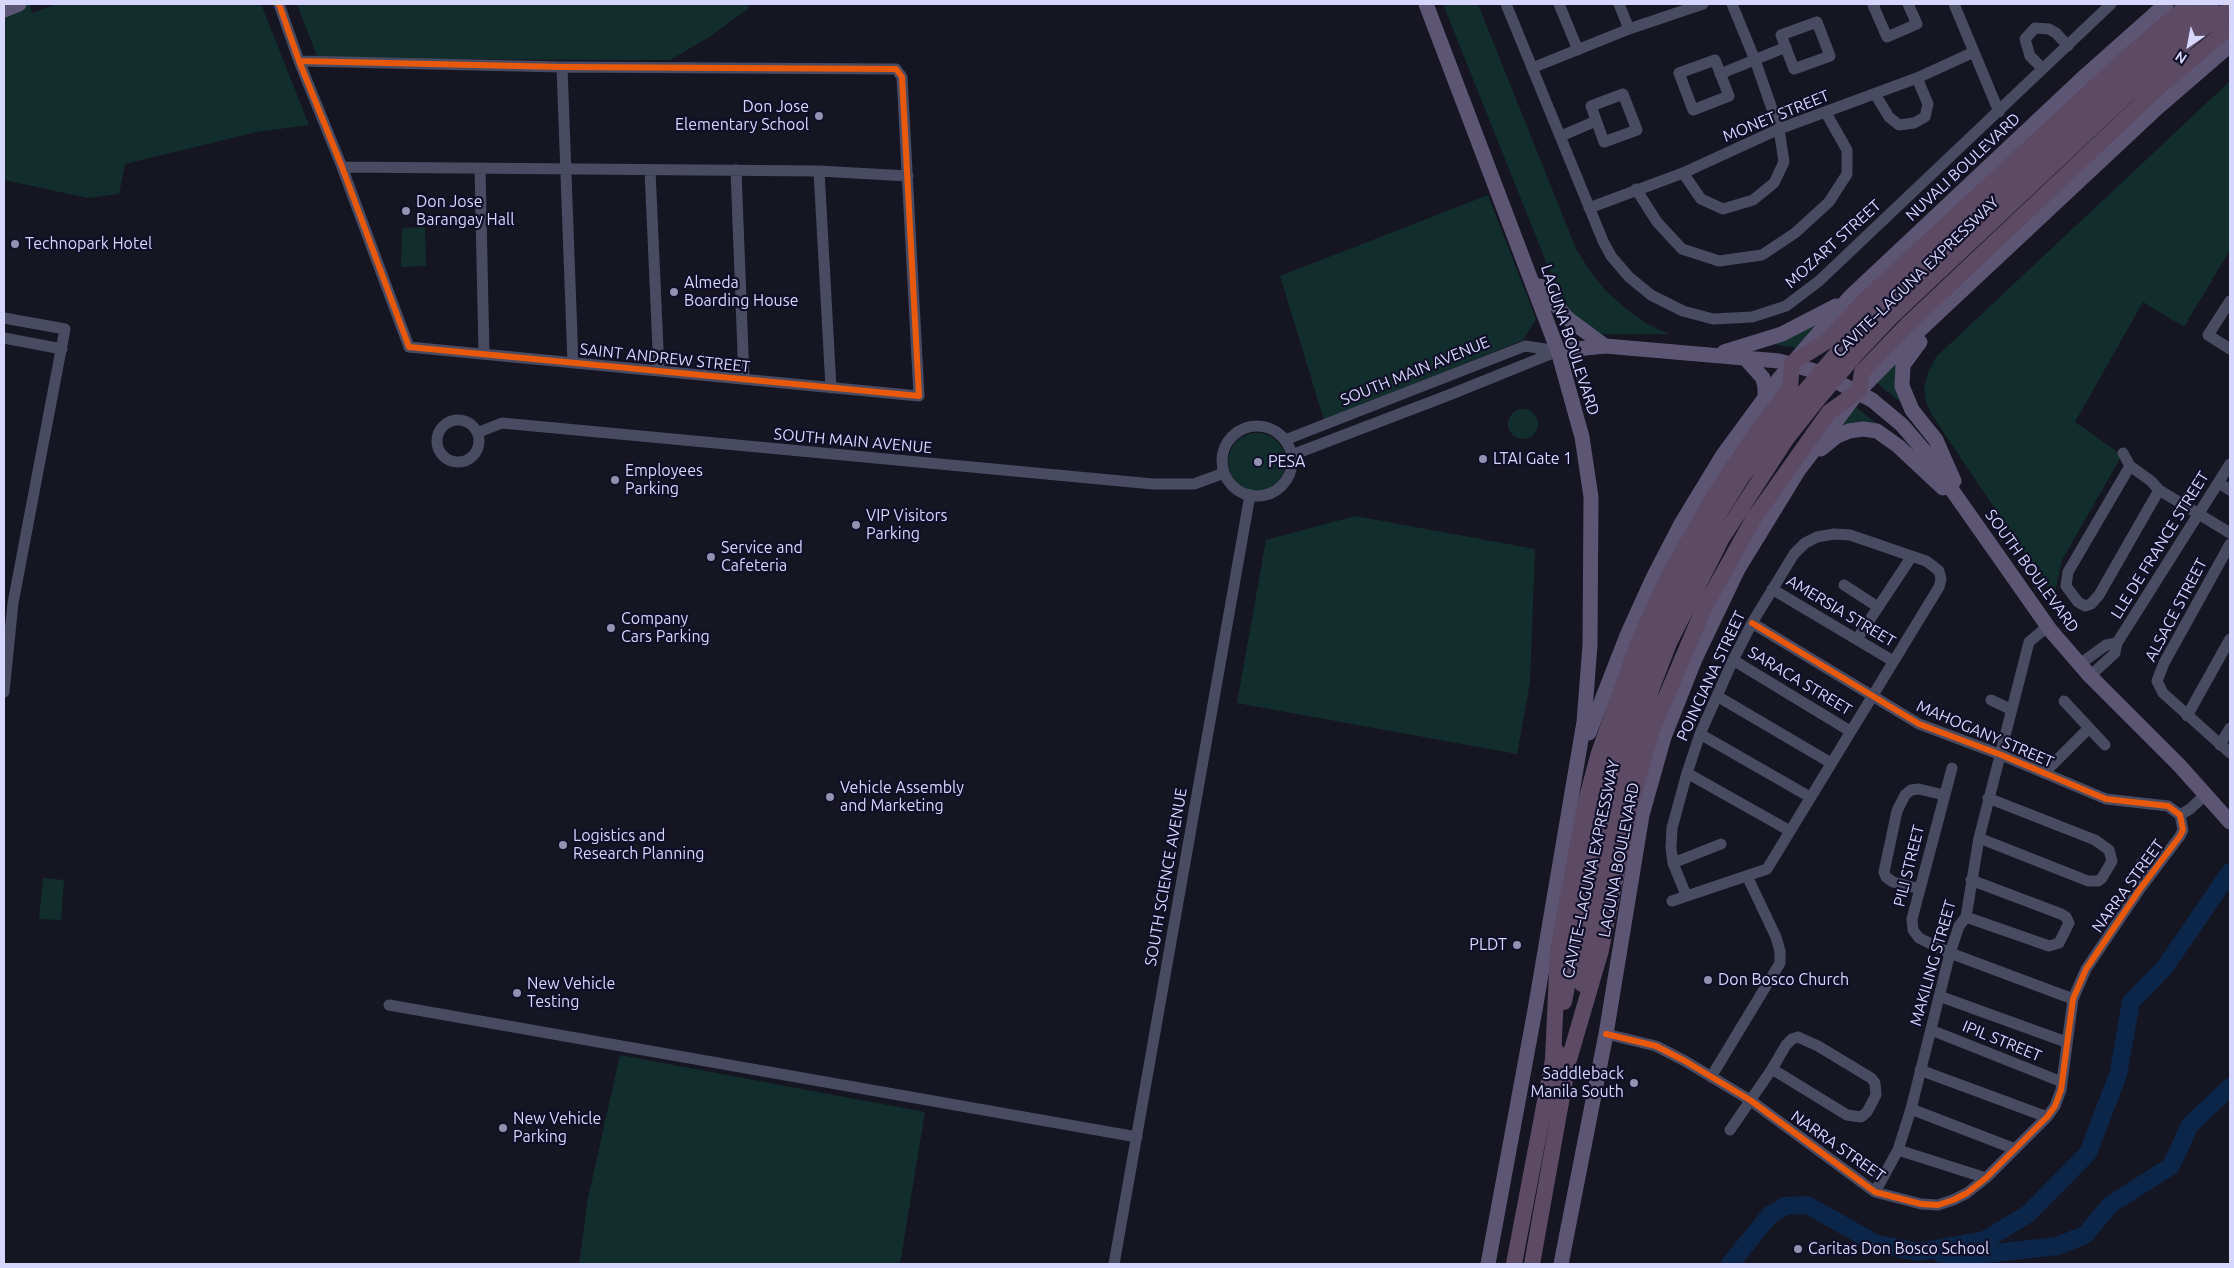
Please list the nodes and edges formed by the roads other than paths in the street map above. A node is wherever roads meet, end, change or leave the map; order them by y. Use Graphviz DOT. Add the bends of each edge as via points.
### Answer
graph roads {
  1 [pos="19,4"];
  2 [pos="279,4"];
  3 [pos="1426,4"];
  4 [pos="1506,4"];
  5 [pos="1559,4"];
  6 [pos="1619,4"];
  7 [pos="1703,4"];
  8 [pos="1732,4"];
  9 [pos="1875,4"];
  10 [pos="1908,4"];
  11 [pos="1954,4"];
  12 [pos="2166,4"];
  13 [pos="2189,4"];
  14 [pos="2211,4"];
  15 [pos="2104,6"];
  16 [pos="2230,8"];
  17 [pos="1675,9"];
  18 [pos="4,10"];
  19 [pos="2230,27"];
  20 [pos="1629,29"];
  21 [pos="2230,45"];
  22 [pos="2068,46"];
  23 [pos="1786,47"];
  24 [pos="1578,50"];
  25 [pos="1974,52"];
  26 [pos="1755,60"];
  27 [pos="299,61"];
  28 [pos="562,67"];
  29 [pos="1532,68"];
  30 [pos="2042,68"];
  31 [pos="1720,74"];
  32 [pos="1917,78"];
  33 [pos="1875,94"];
  34 [pos="1999,112"];
  35 [pos="1826,113"];
  36 [pos="1596,121"];
  37 [pos="1779,129"];
  38 [pos="1561,136"];
  39 [pos="342,167"];
  40 [pos="480,168"];
  41 [pos="566,169"];
  42 [pos="650,170"];
  43 [pos="736,170"];
  44 [pos="819,171"];
  45 [pos="1683,173"];
  46 [pos="908,176"];
  47 [pos="1636,189"];
  48 [pos="1589,208"];
  49 [pos="1530,273"];
  50 [pos="1975,277"];
  51 [pos="1850,297"];
  52 [pos="2230,301"];
  53 [pos="4,318"];
  54 [pos="4,338"];
  55 [pos="1605,346"];
  56 [pos="1851,348"];
  57 [pos="62,349"];
  58 [pos="2230,349"];
  59 [pos="1558,351"];
  60 [pos="484,354"];
  61 [pos="1717,354"];
  62 [pos="1744,357"];
  63 [pos="573,363"];
  64 [pos="1792,363"];
  65 [pos="658,371"];
  66 [pos="744,380"];
  67 [pos="830,388"];
  68 [pos="1859,392"];
  69 [pos="1765,397"];
  70 [pos="479,432"];
  71 [pos="1285,440"];
  72 [pos="2124,453"];
  73 [pos="1292,455"];
  74 [pos="2230,464"];
  75 [pos="2130,466"];
  76 [pos="1798,471"];
  77 [pos="1224,473"];
  78 [pos="2219,483"];
  79 [pos="2159,490"];
  80 [pos="2230,490"];
  81 [pos="1250,496"];
  82 [pos="1964,508"];
  83 [pos="2200,516"];
  84 [pos="2230,533"];
  85 [pos="2230,544"];
  86 [pos="1912,556"];
  87 [pos="1844,585"];
  88 [pos="1772,589"];
  89 [pos="1878,607"];
  90 [pos="1752,623"];
  91 [pos="2049,629"];
  92 [pos="2230,639"];
  93 [pos="1857,640"];
  94 [pos="2117,643"];
  95 [pos="1733,660"];
  96 [pos="1893,661"];
  97 [pos="2080,664"];
  98 [pos="2090,676"];
  99 [pos="4,692"];
  100 [pos="1717,696"];
  101 [pos="1872,696"];
  102 [pos="1990,700"];
  103 [pos="2064,701"];
  104 [pos="2010,709"];
  105 [pos="2187,716"];
  106 [pos="2089,728"];
  107 [pos="2230,728"];
  108 [pos="1850,731"];
  109 [pos="1700,734"];
  110 [pos="2105,745"];
  111 [pos="2220,745"];
  112 [pos="2230,753"];
  113 [pos="1999,754"];
  114 [pos="1831,763"];
  115 [pos="1578,764"];
  116 [pos="1952,768"];
  117 [pos="1687,773"];
  118 [pos="2044,773"];
  119 [pos="2206,794"];
  120 [pos="1944,795"];
  121 [pos="1810,797"];
  122 [pos="1988,798"];
  123 [pos="2180,815"];
  124 [pos="2229,821"];
  125 [pos="1790,831"];
  126 [pos="1979,838"];
  127 [pos="1722,844"];
  128 [pos="1673,863"];
  129 [pos="1747,876"];
  130 [pos="1971,880"];
  131 [pos="1920,889"];
  132 [pos="1686,896"];
  133 [pos="1672,901"];
  134 [pos="1966,917"];
  135 [pos="1950,953"];
  136 [pos="1940,996"];
  137 [pos="2073,999"];
  138 [pos="390,1005"];
  139 [pos="1931,1030"];
  140 [pos="1606,1034"];
  141 [pos="2066,1042"];
  142 [pos="1561,1061"];
  143 [pos="1772,1069"];
  144 [pos="1920,1070"];
  145 [pos="1711,1077"];
  146 [pos="2062,1082"];
  147 [pos="1750,1100"];
  148 [pos="1911,1109"];
  149 [pos="2047,1117"];
  150 [pos="1730,1130"];
  151 [pos="1137,1137"];
  152 [pos="2015,1149"];
  153 [pos="1898,1150"];
  154 [pos="1986,1178"];
  155 [pos="1875,1192"];
  156 [pos="1114,1264"];
  157 [pos="1488,1264"];
  158 [pos="1514,1264"];
  159 [pos="1532,1264"];
  160 [pos="1561,1264"];
  1 -- 18 [label="main road"];
  2 -- 27 [label="street"];
  3 -- 49 [label="main road, LAGUNA BOULEVARD"];
  4 -- 29 [label="street, MOZART STREET"];
  5 -- 24 [label="street"];
  6 -- 20 [label="street"];
  7 -- 17 [label="street"];
  8 -- 26 [label="street"];
  9 -- 10 [label="street" via="1887,37 1917,24"];
  11 -- 25 [label="street"];
  12 -- 51 [label="main road, NUVALI BOULEVARD"];
  13 -- 64 [label="highway" via="2127,57 1866,299 1827,341"];
  14 -- 56 [label="highway, CAVITE–LAGUNA EXPRESSWAY" via="2105,96 1876,311"];
  15 -- 22 [label="street, MOZART STREET"];
  16 -- 56 [label="highway, CAVITE–LAGUNA EXPRESSWAY" via="2127,94 1898,310"];
  17 -- 20 [label="street"];
  19 -- 68 [label="highway" via="2160,86 1906,326 1862,372"];
  20 -- 24 [label="street"];
  21 -- 50 [label="main road" via="2157,108"];
  22 -- 30 [label="street, MOZART STREET"];
  22 -- 30 [label="street" via="2049,29 2035,28 2025,39 2030,56"];
  23 -- 23 [label="street" via="1794,69 1830,56 1817,22 1781,35"];
  23 -- 26 [label="street"];
  24 -- 29 [label="street"];
  25 -- 32 [label="street, MONET STREET"];
  25 -- 34 [label="street"];
  26 -- 31 [label="street"];
  26 -- 37 [label="street"];
  27 -- 28 [label="street"];
  27 -- 39 [label="street"];
  28 -- 41 [label="street"];
  28 -- 46 [label="street" via="896,69 902,76"];
  29 -- 38 [label="street, MOZART STREET"];
  30 -- 34 [label="street, MOZART STREET"];
  31 -- 31 [label="street" via="1715,60 1679,74 1693,110 1729,96"];
  32 -- 33 [label="street, MONET STREET"];
  32 -- 33 [label="street" via="1928,104 1925,117 1914,123 1899,124 1889,116"];
  33 -- 35 [label="street, MONET STREET"];
  34 -- 48 [label="street, MOZART STREET" via="1819,281 1786,306 1752,317 1713,319 1683,311 1651,295 1611,256"];
  35 -- 37 [label="street, MONET STREET"];
  35 -- 47 [label="street" via="1847,150 1846,174 1828,202 1795,233 1762,255 1719,261 1682,249 1657,222"];
  36 -- 36 [label="street" via="1604,142 1637,130 1623,94 1590,106"];
  36 -- 38 [label="street"];
  37 -- 45 [label="street, MONET STREET"];
  37 -- 45 [label="street" via="1784,162 1774,184 1753,200 1723,209 1700,199"];
  38 -- 48 [label="street, MOZART STREET"];
  39 -- 40 [label="street"];
  39 -- 60 [label="street, SAINT ANDREW STREET" via="409,347"];
  40 -- 41 [label="street"];
  40 -- 60 [label="street"];
  41 -- 42 [label="street"];
  41 -- 63 [label="street"];
  42 -- 43 [label="street"];
  42 -- 65 [label="street"];
  43 -- 44 [label="street"];
  43 -- 66 [label="street"];
  44 -- 46 [label="street"];
  44 -- 67 [label="street"];
  45 -- 47 [label="street, MONET STREET"];
  46 -- 67 [label="street, SAINT ANDREW STREET" via="919,396"];
  47 -- 48 [label="street, MONET STREET"];
  49 -- 55 [label="main road" via="1566,318"];
  49 -- 59 [label="main road, LAGUNA BOULEVARD"];
  50 -- 68 [label="main road"];
  50 -- 82 [label="main road" via="1949,314 1908,357 1901,376 1907,401 1936,440"];
  51 -- 61 [label="main road" via="1799,327"];
  51 -- 64 [label="main road, NUVALI BOULEVARD"];
  52 -- 58 [label="street" via="2208,335"];
  53 -- 57 [label="street" via="65,329"];
  54 -- 57 [label="street"];
  55 -- 59 [label="main road, SOUTH BOULEVARD"];
  55 -- 61 [label="main road, SOUTH BOULEVARD"];
  56 -- 142 [label="highway, CAVITE–LAGUNA EXPRESSWAY, bridge" via="1811,395 1722,538 1669,643 1637,730 1612,821"];
  57 -- 99 [label="street" via="13,603"];
  59 -- 71 [label="street, SOUTH MAIN AVENUE" via="1525,346"];
  59 -- 73 [label="street, SOUTH MAIN AVENUE"];
  59 -- 115 [label="main road, LAGUNA BOULEVARD" via="1582,437 1591,497 1589,665"];
  60 -- 63 [label="street, SAINT ANDREW STREET"];
  61 -- 62 [label="main road, SOUTH BOULEVARD"];
  62 -- 64 [label="main road, SOUTH BOULEVARD"];
  62 -- 69 [label="main road" via="1763,378"];
  63 -- 65 [label="street, SAINT ANDREW STREET"];
  64 -- 68 [label="main road, SOUTH BOULEVARD"];
  64 -- 69 [label="main road, LAGUNA BOULEVARD"];
  64 -- 142 [label="highway" via="1790,388 1714,496 1667,579 1638,643 1598,756 1558,950"];
  65 -- 66 [label="street, SAINT ANDREW STREET"];
  66 -- 67 [label="street, SAINT ANDREW STREET"];
  68 -- 76 [label="main road, LAGUNA BOULEVARD"];
  68 -- 82 [label="main road, SOUTH BOULEVARD" via="1885,410 1915,439"];
  68 -- 142 [label="highway" via="1830,412 1773,489 1730,558 1687,645 1652,730 1631,800 1601,950"];
  69 -- 115 [label="main road, LAGUNA BOULEVARD" via="1709,477 1661,561 1612,671"];
  70 -- 77 [label="street, SOUTH MAIN AVENUE" via="502,423 1153,484 1194,484"];
  71 -- 73 [label="street"];
  71 -- 77 [label="street" via="1264,427 1240,431 1232,436 1224,449"];
  72 -- 75 [label="street"];
  73 -- 81 [label="street" via="1290,472 1282,486 1267,495"];
  74 -- 78 [label="street, LLE DE FRANCE STREET"];
  75 -- 79 [label="street"];
  75 -- 79 [label="street" via="2068,572 2066,586 2078,602 2085,606 2099,595"];
  76 -- 82 [label="main road" via="1838,436 1869,430 1890,440"];
  76 -- 140 [label="main road, LAGUNA BOULEVARD" via="1758,533 1720,603 1664,737 1642,815"];
  77 -- 81 [label="street" via="1236,489"];
  78 -- 80 [label="street"];
  78 -- 83 [label="street, LLE DE FRANCE STREET"];
  79 -- 83 [label="street"];
  81 -- 151 [label="street, SOUTH SCIENCE AVENUE"];
  82 -- 91 [label="main road, SOUTH BOULEVARD"];
  83 -- 84 [label="street"];
  83 -- 94 [label="street, LLE DE FRANCE STREET"];
  85 -- 105 [label="street, ALSACE STREET" via="2164,662 2157,681 2163,693"];
  86 -- 88 [label="street, POINCIANA STREET" via="1850,535 1817,537 1794,554"];
  86 -- 89 [label="street"];
  86 -- 96 [label="street, POINCIANA STREET" via="1933,566 1941,579"];
  87 -- 89 [label="street"];
  88 -- 90 [label="street, POINCIANA STREET"];
  88 -- 93 [label="street, AMERSIA STREET"];
  89 -- 93 [label="street"];
  90 -- 95 [label="street, POINCIANA STREET"];
  90 -- 101 [label="street, MAHOGANY STREET"];
  91 -- 97 [label="main road, SOUTH BOULEVARD"];
  91 -- 104 [label="street, MAKILING STREET" via="2027,650"];
  92 -- 105 [label="street"];
  93 -- 96 [label="street, AMERSIA STREET"];
  94 -- 97 [label="street, LLE DE FRANCE STREET" via="2106,645"];
  94 -- 98 [label="street, LLE DE FRANCE STREET" via="2115,653"];
  95 -- 100 [label="street, POINCIANA STREET"];
  95 -- 108 [label="street, SARACA STREET"];
  96 -- 101 [label="street, POINCIANA STREET"];
  97 -- 98 [label="main road, SOUTH BOULEVARD"];
  98 -- 119 [label="main road, SOUTH BOULEVARD"];
  100 -- 109 [label="street, POINCIANA STREET"];
  100 -- 114 [label="street"];
  101 -- 108 [label="street, POINCIANA STREET"];
  101 -- 113 [label="street, MAHOGANY STREET" via="1920,724"];
  102 -- 104 [label="street"];
  103 -- 106 [label="street"];
  104 -- 113 [label="street, MAKILING STREET"];
  105 -- 111 [label="street, ALSACE STREET"];
  106 -- 110 [label="street"];
  106 -- 118 [label="street"];
  107 -- 111 [label="street"];
  108 -- 114 [label="street, POINCIANA STREET"];
  109 -- 117 [label="street, POINCIANA STREET"];
  109 -- 121 [label="street"];
  111 -- 112 [label="street, ALSACE STREET"];
  113 -- 118 [label="street, MAHOGANY STREET"];
  113 -- 122 [label="street, MAKILING STREET"];
  114 -- 121 [label="street, POINCIANA STREET"];
  115 -- 157 [label="main road, LAGUNA BOULEVARD"];
  116 -- 120 [label="street, PILI STREET"];
  117 -- 125 [label="street"];
  117 -- 128 [label="street, POINCIANA STREET" via="1672,828"];
  118 -- 123 [label="street, MAHOGANY STREET" via="2106,800 2168,806"];
  119 -- 123 [label="street"];
  119 -- 124 [label="main road, SOUTH BOULEVARD"];
  120 -- 131 [label="street, PILI STREET"];
  120 -- 131 [label="street" via="1910,790 1898,811 1884,872 1893,882"];
  121 -- 125 [label="street, POINCIANA STREET"];
  122 -- 126 [label="street, MAKILING STREET"];
  122 -- 126 [label="street" via="2095,840 2109,850 2112,862 2102,878 2088,881"];
  123 -- 137 [label="street, NARRA STREET" via="2183,830 2180,836 2086,969"];
  125 -- 129 [label="street, POINCIANA STREET" via="1767,869"];
  126 -- 130 [label="street, MAKILING STREET"];
  127 -- 128 [label="street"];
  128 -- 132 [label="street, POINCIANA STREET"];
  129 -- 132 [label="street, POINCIANA STREET"];
  129 -- 145 [label="street" via="1776,937 1780,963"];
  130 -- 134 [label="street, MAKILING STREET"];
  130 -- 134 [label="street" via="2061,914 2068,923 2059,943 2049,946"];
  131 -- 135 [label="street, PILI STREET" via="1912,919 1913,930 1919,938"];
  132 -- 133 [label="street, POINCIANA STREET"];
  134 -- 135 [label="street, MAKILING STREET" via="1959,926"];
  135 -- 136 [label="street, MAKILING STREET"];
  135 -- 137 [label="street"];
  136 -- 139 [label="street, MAKILING STREET"];
  136 -- 141 [label="street"];
  137 -- 141 [label="street, NARRA STREET"];
  138 -- 151 [label="street"];
  139 -- 144 [label="street, MAKILING STREET"];
  139 -- 146 [label="street, IPIL STREET"];
  140 -- 145 [label="street, NARRA STREET" via="1656,1046"];
  140 -- 160 [label="main road, LAGUNA BOULEVARD"];
  141 -- 146 [label="street, NARRA STREET"];
  142 -- 158 [label="highway, CAVITE–LAGUNA EXPRESSWAY"];
  142 -- 159 [label="highway, CAVITE–LAGUNA EXPRESSWAY"];
  143 -- 143 [label="street" via="1786,1044 1798,1037 1865,1074 1874,1082 1876,1094 1867,1112 1861,1117 1854,1117"];
  143 -- 147 [label="street"];
  144 -- 148 [label="street, MAKILING STREET"];
  144 -- 149 [label="street"];
  145 -- 147 [label="street, NARRA STREET"];
  146 -- 149 [label="street, NARRA STREET" via="2059,1099"];
  147 -- 150 [label="street"];
  147 -- 155 [label="street, NARRA STREET"];
  148 -- 152 [label="street"];
  148 -- 153 [label="street, MAKILING STREET"];
  149 -- 152 [label="street, NARRA STREET"];
  151 -- 156 [label="street, SOUTH SCIENCE AVENUE"];
  152 -- 154 [label="street, NARRA STREET"];
  153 -- 154 [label="street"];
  153 -- 155 [label="street, MAKILING STREET"];
  154 -- 155 [label="street, NARRA STREET" via="1967,1193 1938,1205"];
}
